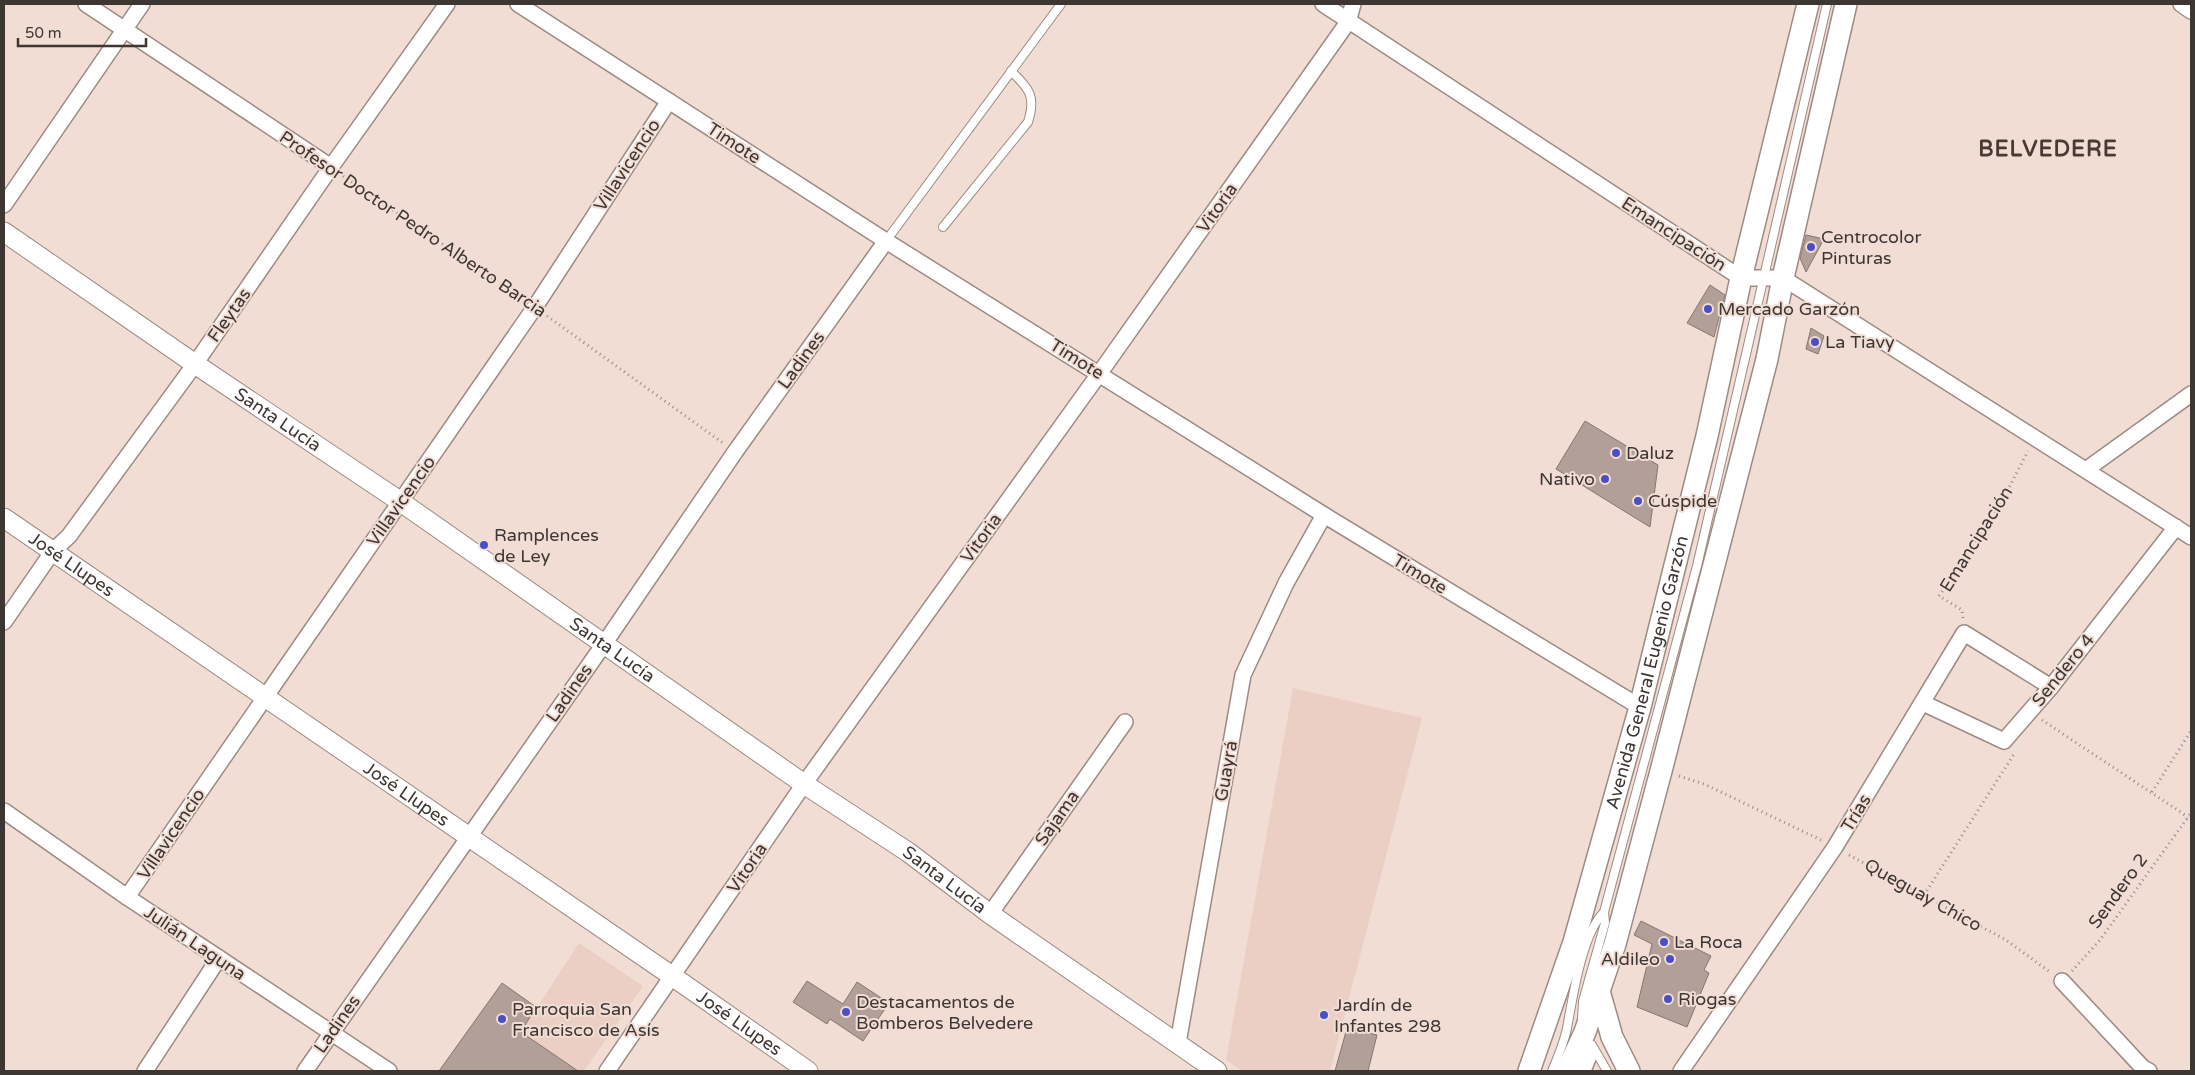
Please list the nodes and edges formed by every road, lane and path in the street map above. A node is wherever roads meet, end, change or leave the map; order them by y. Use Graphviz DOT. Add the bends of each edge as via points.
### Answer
graph roads {
  1 [pos="86,4"];
  2 [pos="142,4"];
  3 [pos="447,4"];
  4 [pos="518,4"];
  5 [pos="1061,4"];
  6 [pos="1322,4"];
  7 [pos="1353,4"];
  8 [pos="1808,4"];
  9 [pos="1827,4"];
  10 [pos="1846,4"];
  11 [pos="2180,4"];
  12 [pos="2191,11"];
  13 [pos="1348,22"];
  14 [pos="123,29"];
  15 [pos="1011,71"];
  16 [pos="669,101"];
  17 [pos="331,167"];
  18 [pos="4,205"];
  19 [pos="943,227"];
  20 [pos="4,232"];
  21 [pos="886,241"];
  22 [pos="1741,278"];
  23 [pos="1773,278"];
  24 [pos="535,307"];
  25 [pos="195,364"];
  26 [pos="1100,374"];
  27 [pos="2191,394"];
  28 [pos="2035,438"];
  29 [pos="735,452"];
  30 [pos="2087,469"];
  31 [pos="401,502"];
  32 [pos="1324,515"];
  33 [pos="4,518"];
  34 [pos="2176,526"];
  35 [pos="2191,537"];
  36 [pos="53,551"];
  37 [pos="4,622"];
  38 [pos="1964,633"];
  39 [pos="604,644"];
  40 [pos="2050,686"];
  41 [pos="265,696"];
  42 [pos="1923,703"];
  43 [pos="1640,707"];
  44 [pos="2035,719"];
  45 [pos="1125,722"];
  46 [pos="2191,731"];
  47 [pos="2019,746"];
  48 [pos="1661,771"];
  49 [pos="804,784"];
  50 [pos="2152,792"];
  51 [pos="4,811"];
  52 [pos="2191,813"];
  53 [pos="2188,817"];
  54 [pos="468,836"];
  55 [pos="1835,847"];
  56 [pos="1924,895"];
  57 [pos="127,897"];
  58 [pos="1604,912"];
  59 [pos="990,914"];
  60 [pos="219,958"];
  61 [pos="672,976"];
  62 [pos="2062,981"];
  63 [pos="1599,991"];
  64 [pos="1585,1032"];
  65 [pos="331,1033"];
  66 [pos="1178,1043"];
  67 [pos="145,1071"];
  68 [pos="305,1071"];
  69 [pos="389,1071"];
  70 [pos="607,1071"];
  71 [pos="808,1071"];
  72 [pos="1218,1071"];
  73 [pos="1529,1071"];
  74 [pos="1552,1071"];
  75 [pos="1567,1071"];
  76 [pos="1607,1071"];
  77 [pos="1629,1071"];
  78 [pos="1681,1071"];
  79 [pos="2149,1071"];
  1 -- 14 [label="street, Profesor Doctor Pedro Alberto Barcia"];
  2 -- 14 [label="street"];
  3 -- 17 [label="street, Fleytas"];
  4 -- 16 [label="street, Timote"];
  5 -- 15 [label="lane"];
  6 -- 13 [label="street, Emancipación"];
  7 -- 13 [label="street, Vitoria"];
  8 -- 22 [label="main road, Avenida General Eugenio Garzón"];
  9 -- 23 [label="lane, Avenida General Eugenio Garzón"];
  10 -- 23 [label="main road, Avenida General Eugenio Garzón"];
  11 -- 12 [label="street"];
  13 -- 22 [label="street, Emancipación"];
  13 -- 26 [label="street, Vitoria"];
  14 -- 17 [label="street, Profesor Doctor Pedro Alberto Barcia"];
  14 -- 18 [label="street"];
  15 -- 19 [label="lane" via="1026,85 1031,96 1028,122"];
  15 -- 21 [label="lane"];
  16 -- 21 [label="street, Timote"];
  16 -- 24 [label="street, Villavicencio"];
  17 -- 24 [label="path, Profesor Doctor Pedro Alberto Barcia"];
  17 -- 25 [label="street, Fleytas"];
  20 -- 25 [label="street, Santa Lucía"];
  21 -- 26 [label="street, Timote"];
  21 -- 29 [label="street, Ladines"];
  22 -- 23 [label="street, Emancipación"];
  22 -- 43 [label="main road, Avenida General Eugenio Garzón" via="1707,436"];
  23 -- 28 [label="street"];
  23 -- 48 [label="main road, Avenida General Eugenio Garzón" via="1767,360"];
  23 -- 58 [label="lane, Avenida General Eugenio Garzón"];
  24 -- 29 [label="path, Profesor Doctor Pedro Alberto Barcia"];
  24 -- 31 [label="street, Villavicencio"];
  25 -- 31 [label="street, Santa Lucía"];
  25 -- 36 [label="street, Fleytas" via="69,536"];
  26 -- 32 [label="street, Timote"];
  26 -- 49 [label="street, Vitoria"];
  27 -- 30 [label="street"];
  28 -- 30 [label="street"];
  28 -- 38 [label="path, Emancipación" via="2002,501 1939,596 1962,610"];
  29 -- 39 [label="street, Ladines"];
  30 -- 34 [label="street"];
  31 -- 39 [label="street, Santa Lucía"];
  31 -- 41 [label="street, Villavicencio"];
  32 -- 43 [label="street, Timote"];
  32 -- 66 [label="street, Guayrá" via="1286,583 1243,675"];
  33 -- 36 [label="street, José Llupes"];
  34 -- 35 [label="street"];
  34 -- 40 [label="street, Sendero 4"];
  36 -- 37 [label="street, Fleytas"];
  36 -- 41 [label="street, José Llupes"];
  38 -- 40 [label="street"];
  38 -- 42 [label="street, Trías"];
  39 -- 49 [label="street, Santa Lucía"];
  39 -- 54 [label="street, Ladines"];
  40 -- 44 [label="street, Sendero 4"];
  41 -- 54 [label="street, José Llupes"];
  41 -- 57 [label="street, Villavicencio"];
  42 -- 44 [label="street, Sendero 4" via="2004,741"];
  42 -- 55 [label="street, Trías"];
  43 -- 73 [label="main road, Avenida General Eugenio Garzón" via="1574,942"];
  44 -- 50 [label="path"];
  45 -- 59 [label="street, Sajama"];
  46 -- 50 [label="path"];
  47 -- 56 [label="path"];
  48 -- 55 [label="path, Queguay Chico" via="1704,784"];
  48 -- 63 [label="main road, Avenida General Eugenio Garzón" via="1615,944"];
  49 -- 59 [label="street, Santa Lucía" via="908,852"];
  49 -- 61 [label="street, Vitoria"];
  50 -- 53 [label="path"];
  51 -- 57 [label="street, Julián Laguna"];
  52 -- 53 [label="path, Sendero 2"];
  53 -- 62 [label="path, Sendero 2" via="2100,940"];
  54 -- 61 [label="street, José Llupes"];
  54 -- 65 [label="street, Ladines"];
  55 -- 56 [label="path, Queguay Chico"];
  55 -- 78 [label="street, Trías"];
  56 -- 62 [label="path, Queguay Chico" via="2006,940"];
  57 -- 60 [label="street, Julián Laguna"];
  58 -- 64 [label="lane, Avenida General Eugenio Garzón" via="1605,923 1583,1001"];
  58 -- 74 [label="lane, Avenida General Eugenio Garzón" via="1595,921 1574,984 1561,1048"];
  59 -- 66 [label="street, Santa Lucía"];
  60 -- 65 [label="street, Julián Laguna"];
  60 -- 67 [label="street"];
  61 -- 70 [label="street, Vitoria"];
  61 -- 71 [label="street, José Llupes"];
  62 -- 79 [label="street"];
  63 -- 64 [label="main road, Avenida General Eugenio Garzón"];
  63 -- 77 [label="main road" via="1612,1037"];
  64 -- 75 [label="main road, Avenida General Eugenio Garzón"];
  64 -- 76 [label="lane"];
  65 -- 68 [label="street, Ladines"];
  65 -- 69 [label="street, Julián Laguna"];
  66 -- 72 [label="street, Santa Lucía"];
}
